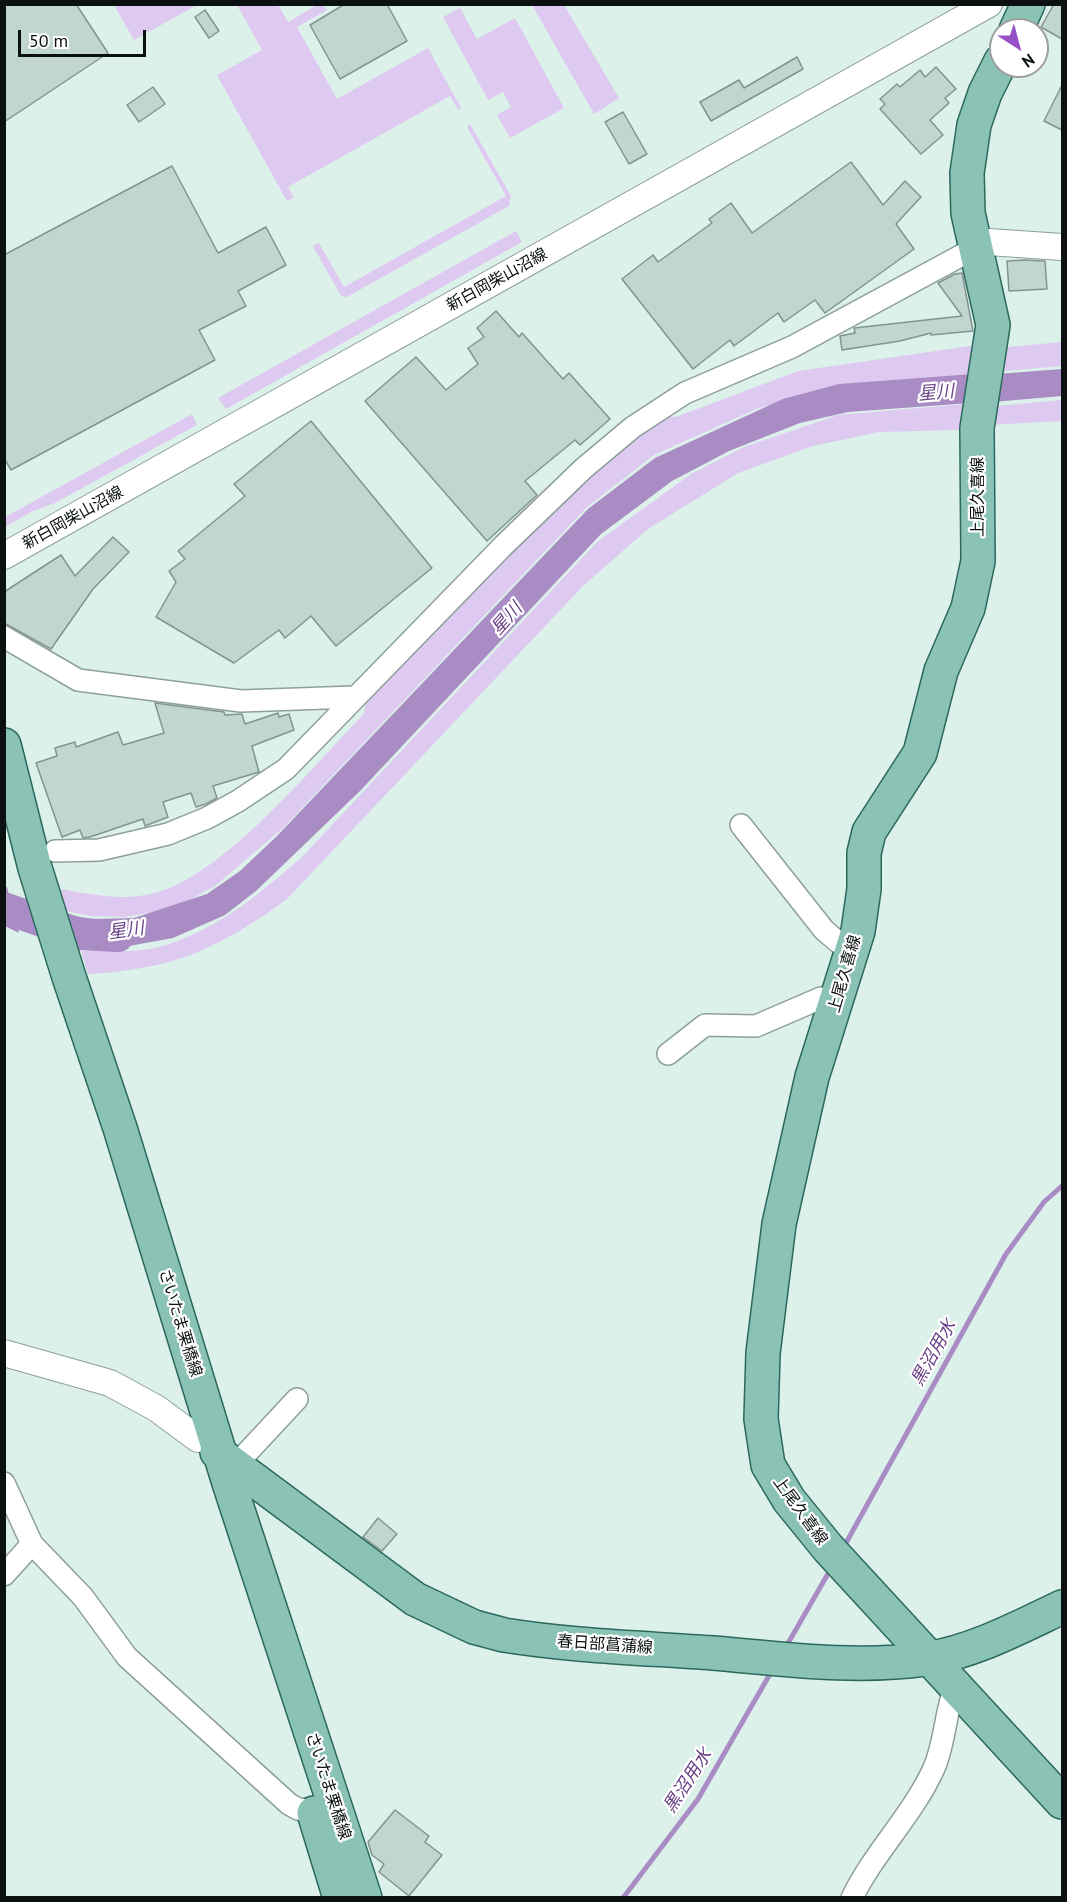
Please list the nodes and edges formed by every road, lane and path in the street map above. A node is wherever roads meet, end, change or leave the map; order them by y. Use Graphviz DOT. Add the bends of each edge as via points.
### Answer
graph roads {
  1 [pos="989,4"];
  2 [pos="1028,4"];
  3 [pos="1022,18"];
  4 [pos="992,78"];
  5 [pos="977,247"];
  6 [pos="1062,247"];
  7 [pos="4,556"];
  8 [pos="4,637"];
  9 [pos="354,697"];
  10 [pos="4,745"];
  11 [pos="741,825"];
  12 [pos="27,852"];
  13 [pos="854,947"];
  14 [pos="838,1000"];
  15 [pos="668,1054"];
  16 [pos="4,1353"];
  17 [pos="297,1399"];
  18 [pos="219,1455"];
  19 [pos="4,1483"];
  20 [pos="32,1544"];
  21 [pos="4,1575"];
  22 [pos="1062,1607"];
  23 [pos="928,1659"];
  24 [pos="955,1687"];
  25 [pos="1062,1802"];
  26 [pos="314,1811"];
  27 [pos="340,1898"];
  28 [pos="365,1898"];
  29 [pos="852,1898"];
  1 -- 7 [label="street, 新白岡柴山沼線"];
  2 -- 3 [label="main road"];
  4 -- 5 [label="main road, 上尾久喜線" via="970,147 968,213"];
  5 -- 6 [label="street" via="989,243"];
  5 -- 9 [label="street" via="792,347 685,393 633,427 551,499"];
  5 -- 13 [label="main road, 上尾久喜線" via="993,325 977,428 978,561 968,608 941,671 920,753 869,832"];
  8 -- 9 [label="street" via="78,680 241,701"];
  9 -- 12 [label="street" via="286,770 207,818 168,834 99,850"];
  10 -- 12 [label="main road, さいたま栗橋線"];
  11 -- 13 [label="street" via="824,930 838,942"];
  12 -- 18 [label="main road, さいたま栗橋線" via="58,973"];
  13 -- 14 [label="main road, 上尾久喜線"];
  14 -- 15 [label="street" via="821,998 756,1026 705,1025"];
  14 -- 23 [label="main road, 上尾久喜線" via="813,1077 779,1224 763,1353 763,1445 772,1474 789,1500"];
  16 -- 18 [label="street" via="110,1383 156,1408"];
  17 -- 18 [label="street" via="243,1457"];
  18 -- 23 [label="main road, 春日部菖蒲線" via="415,1599 474,1627 533,1639 812,1662 867,1664"];
  18 -- 26 [label="main road, さいたま栗橋線" via="243,1595"];
  18 -- 28 [label="main road, さいたま栗橋線"];
  19 -- 20 [label="street"];
  20 -- 21 [label="street"];
  20 -- 26 [label="street" via="83,1597 127,1657 289,1804"];
  22 -- 23 [label="main road, 春日部菖蒲線" via="1005,1634"];
  23 -- 24 [label="main road, 上尾久喜線"];
  24 -- 25 [label="main road, 上尾久喜線"];
  24 -- 29 [label="street" via="935,1767 876,1854"];
  26 -- 27 [label="main road, さいたま栗橋線"];
}
